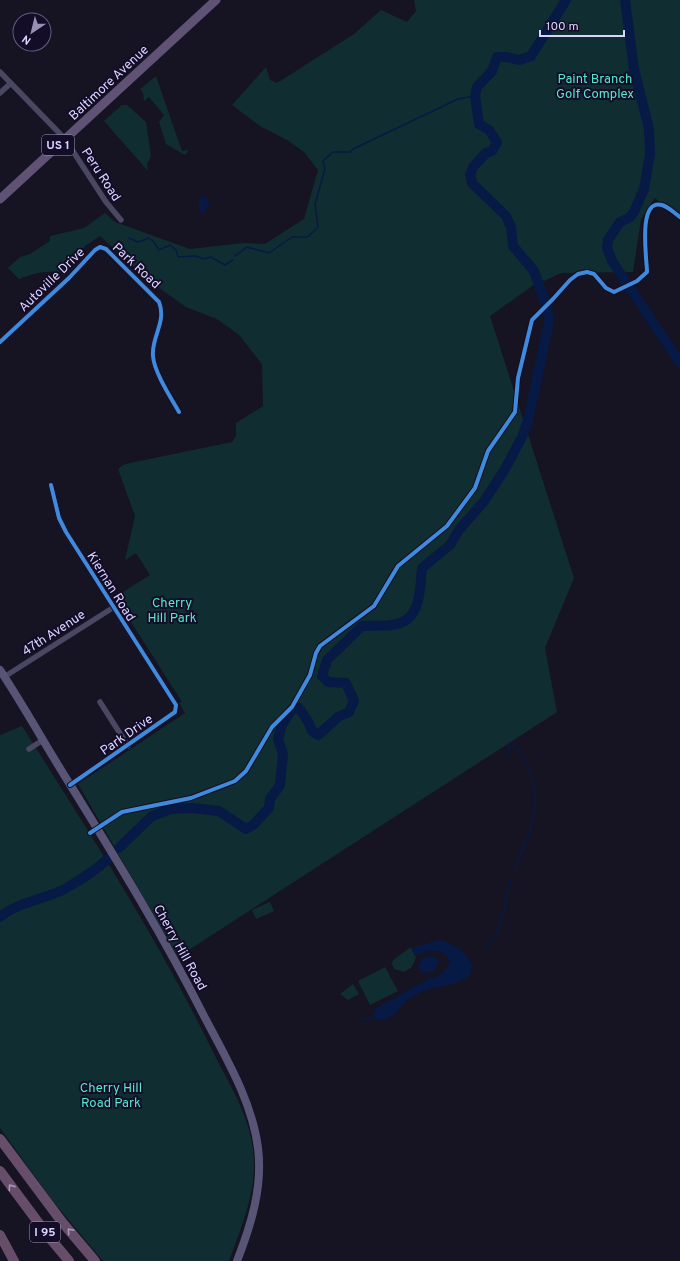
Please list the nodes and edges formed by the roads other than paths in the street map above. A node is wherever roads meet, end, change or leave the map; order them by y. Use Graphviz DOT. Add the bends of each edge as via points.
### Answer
graph roads {
  1 [pos="216,0"];
  2 [pos="0,72"];
  3 [pos="11,83"];
  4 [pos="0,93"];
  5 [pos="65,139"];
  6 [pos="0,199"];
  7 [pos="121,220"];
  8 [pos="100,248"];
  9 [pos="0,342"];
  10 [pos="179,412"];
  11 [pos="51,485"];
  12 [pos="114,607"];
  13 [pos="2,673"];
  14 [pos="168,692"];
  15 [pos="100,702"];
  16 [pos="43,740"];
  17 [pos="128,746"];
  18 [pos="29,749"];
  19 [pos="70,785"];
  20 [pos="0,1139"];
  21 [pos="0,1171"];
  22 [pos="0,1235"];
  23 [pos="14,1261"];
  24 [pos="69,1261"];
  25 [pos="95,1261"];
  26 [pos="237,1261"];
  1 -- 5 [label="main road, Baltimore Avenue / US 1"];
  2 -- 3 [label="street, Peru Road"];
  3 -- 4 [label="street"];
  3 -- 5 [label="street, Peru Road"];
  5 -- 6 [label="main road, Baltimore Avenue / US 1"];
  5 -- 7 [label="street, Peru Road" via="106,202"];
  8 -- 9 [label="street, Autoville Drive"];
  8 -- 10 [label="street, Park Road" via="106,250 159,302 162,310 153,357"];
  11 -- 12 [label="street, Kiernan Road" via="59,518 66,532"];
  12 -- 13 [label="street, 47th Avenue"];
  12 -- 14 [label="street, Kiernan Road"];
  13 -- 16 [label="main road, Cherry Hill Road"];
  14 -- 17 [label="street, Park Drive" via="176,705 175,712"];
  15 -- 17 [label="street"];
  16 -- 18 [label="street"];
  16 -- 19 [label="main road, Cherry Hill Road"];
  17 -- 19 [label="street, Park Drive"];
  19 -- 26 [label="main road, Cherry Hill Road" via="158,929 219,1044 249,1112 258,1149 258,1188"];
  25 -- 20 [label="highway, one-way" via="62,1222"];
  24 -- 21 [label="highway, I 95, one-way"];
  22 -- 23 [label="highway"];
}
